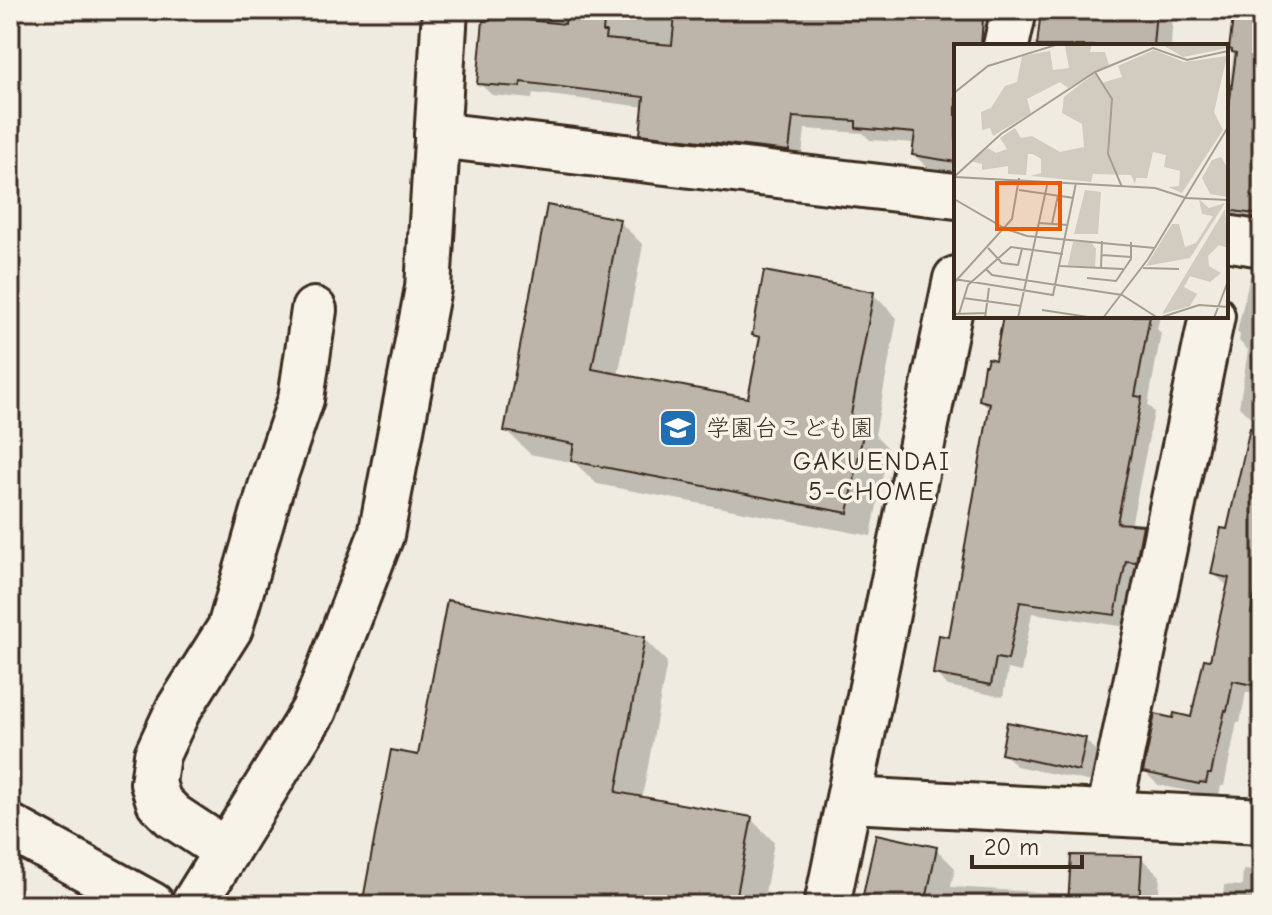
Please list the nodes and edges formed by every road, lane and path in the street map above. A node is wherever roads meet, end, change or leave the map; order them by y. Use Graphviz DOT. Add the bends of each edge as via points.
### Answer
graph roads {
  1 [pos="445,10"];
  2 [pos="1014,10"];
  3 [pos="1006,44"];
  4 [pos="437,135"];
  5 [pos="954,196"];
  6 [pos="954,289"];
  7 [pos="314,310"];
  8 [pos="1212,318"];
  9 [pos="849,800"];
  10 [pos="1109,813"];
  11 [pos="1262,821"];
  12 [pos="10,827"];
  13 [pos="226,851"];
  14 [pos="152,905"];
  15 [pos="193,905"];
  16 [pos="827,905"];
  1 -- 4 [label="street"];
  2 -- 3 [label="street"];
  4 -- 5 [label="street"];
  4 -- 13 [label="street" via="428,288 381,535 314,710"];
  6 -- 9 [label="street"];
  7 -- 13 [label="street" via="301,399 230,628 178,710 157,755 153,783 159,802"];
  8 -- 10 [label="street"];
  9 -- 10 [label="street"];
  9 -- 16 [label="street"];
  10 -- 11 [label="street"];
  12 -- 14 [label="street"];
  13 -- 15 [label="street"];
}
